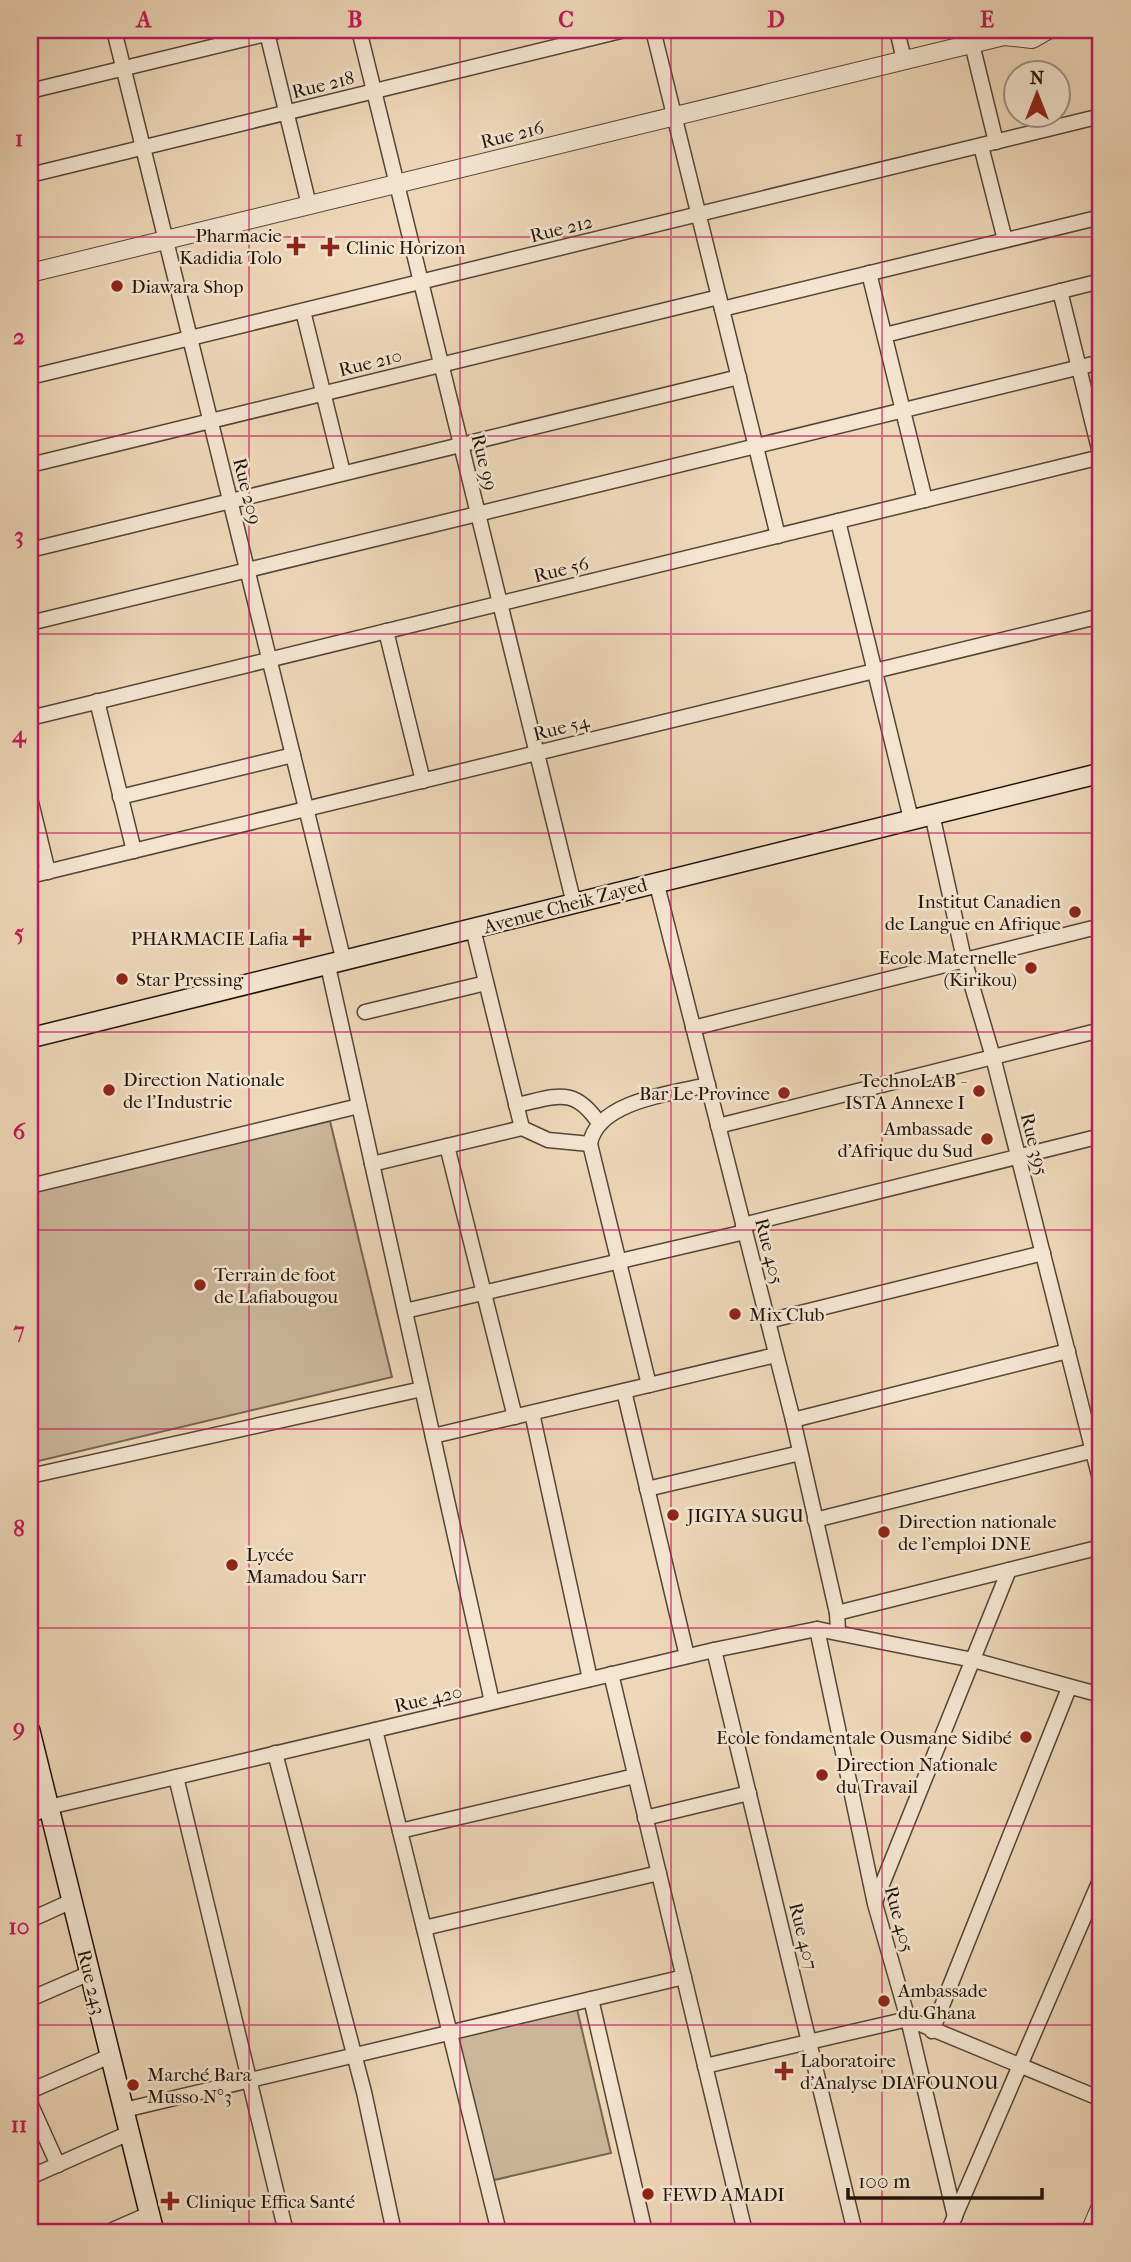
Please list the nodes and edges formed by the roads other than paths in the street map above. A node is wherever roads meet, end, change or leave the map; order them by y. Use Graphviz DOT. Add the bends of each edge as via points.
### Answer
graph roads {
  1 [pos="114,30"];
  2 [pos="359,30"];
  3 [pos="625,30"];
  4 [pos="653,30"];
  5 [pos="897,30"];
  6 [pos="1048,30"];
  7 [pos="274,32"];
  8 [pos="1009,33"];
  9 [pos="972,44"];
  10 [pos="904,60"];
  11 [pos="124,68"];
  12 [pos="30,91"];
  13 [pos="374,91"];
  14 [pos="286,112"];
  15 [pos="674,116"];
  16 [pos="1101,116"];
  17 [pos="996,142"];
  18 [pos="981,146"];
  19 [pos="143,147"];
  20 [pos="30,175"];
  21 [pos="397,184"];
  22 [pos="309,205"];
  23 [pos="698,215"];
  24 [pos="1101,217"];
  25 [pos="166,240"];
  26 [pos="1005,240"];
  27 [pos="869,273"];
  28 [pos="30,274"];
  29 [pos="1101,281"];
  30 [pos="421,282"];
  31 [pos="1060,291"];
  32 [pos="720,303"];
  33 [pos="303,311"];
  34 [pos="885,335"];
  35 [pos="190,338"];
  36 [pos="1101,362"];
  37 [pos="441,365"];
  38 [pos="1079,368"];
  39 [pos="30,377"];
  40 [pos="739,377"];
  41 [pos="323,393"];
  42 [pos="903,410"];
  43 [pos="211,421"];
  44 [pos="461,445"];
  45 [pos="755,446"];
  46 [pos="1101,457"];
  47 [pos="30,465"];
  48 [pos="343,473"];
  49 [pos="925,500"];
  50 [pos="230,501"];
  51 [pos="478,514"];
  52 [pos="838,521"];
  53 [pos="778,536"];
  54 [pos="30,550"];
  55 [pos="247,570"];
  56 [pos="500,603"];
  57 [pos="1101,616"];
  58 [pos="30,620"];
  59 [pos="386,631"];
  60 [pos="270,660"];
  61 [pos="874,671"];
  62 [pos="97,702"];
  63 [pos="30,718"];
  64 [pos="537,753"];
  65 [pos="293,755"];
  66 [pos="1101,773"];
  67 [pos="423,780"];
  68 [pos="120,797"];
  69 [pos="30,798"];
  70 [pos="306,809"];
  71 [pos="932,814"];
  72 [pos="911,819"];
  73 [pos="134,851"];
  74 [pos="48,872"];
  75 [pos="30,876"];
  76 [pos="656,881"];
  77 [pos="574,904"];
  78 [pos="1101,926"];
  79 [pos="473,929"];
  80 [pos="964,959"];
  81 [pos="336,964"];
  82 [pos="486,983"];
  83 [pos="365,1012"];
  84 [pos="693,1028"];
  85 [pos="1101,1030"];
  86 [pos="30,1038"];
  87 [pos="993,1057"];
  88 [pos="708,1085"];
  89 [pos="516,1105"];
  90 [pos="359,1106"];
  91 [pos="599,1123"];
  92 [pos="718,1126"];
  93 [pos="522,1128"];
  94 [pos="1101,1136"];
  95 [pos="590,1144"];
  96 [pos="447,1146"];
  97 [pos="1018,1157"];
  98 [pos="372,1164"];
  99 [pos="30,1186"];
  100 [pos="744,1228"];
  101 [pos="1043,1252"];
  102 [pos="619,1261"];
  103 [pos="483,1292"];
  104 [pos="405,1311"];
  105 [pos="768,1321"];
  106 [pos="1068,1351"];
  107 [pos="776,1355"];
  108 [pos="649,1385"];
  109 [pos="422,1389"];
  110 [pos="624,1391"];
  111 [pos="532,1413"];
  112 [pos="515,1417"];
  113 [pos="793,1420"];
  114 [pos="433,1436"];
  115 [pos="1097,1449"];
  116 [pos="800,1453"];
  117 [pos="30,1476"];
  118 [pos="1101,1483"];
  119 [pos="647,1489"];
  120 [pos="816,1520"];
  121 [pos="1101,1547"];
  122 [pos="1009,1570"];
  123 [pos="837,1614"];
  124 [pos="817,1629"];
  125 [pos="838,1631"];
  126 [pos="714,1650"];
  127 [pos="687,1656"];
  128 [pos="973,1660"];
  129 [pos="611,1674"];
  130 [pos="590,1679"];
  131 [pos="1069,1688"];
  132 [pos="1101,1695"];
  133 [pos="492,1702"];
  134 [pos="375,1730"];
  135 [pos="30,1732"];
  136 [pos="275,1753"];
  137 [pos="635,1776"];
  138 [pos="176,1777"];
  139 [pos="749,1793"];
  140 [pos="48,1807"];
  141 [pos="30,1816"];
  142 [pos="645,1818"];
  143 [pos="400,1831"];
  144 [pos="659,1873"];
  145 [pos="1101,1878"];
  146 [pos="72,1901"];
  147 [pos="875,1904"];
  148 [pos="30,1920"];
  149 [pos="424,1928"];
  150 [pos="90,1973"];
  151 [pos="684,1977"];
  152 [pos="30,1999"];
  153 [pos="591,1999"];
  154 [pos="908,2020"];
  155 [pos="932,2031"];
  156 [pos="450,2033"];
  157 [pos="810,2041"];
  158 [pos="110,2056"];
  159 [pos="353,2056"];
  160 [pos="705,2066"];
  161 [pos="1020,2066"];
  162 [pos="250,2081"];
  163 [pos="30,2091"];
  164 [pos="1101,2099"];
  165 [pos="30,2103"];
  166 [pos="124,2110"];
  167 [pos="129,2133"];
  168 [pos="58,2165"];
  169 [pos="30,2177"];
  170 [pos="1101,2206"];
  171 [pos="955,2217"];
  172 [pos="151,2223"];
  173 [pos="108,2232"];
  174 [pos="286,2232"];
  175 [pos="394,2232"];
  176 [pos="499,2232"];
  177 [pos="645,2232"];
  178 [pos="745,2232"];
  179 [pos="855,2232"];
  180 [pos="948,2232"];
  181 [pos="1090,2232"];
  1 -- 11 [label="street, Rue 209"];
  2 -- 13 [label="street, Rue 99"];
  3 -- 13 [label="street, Rue 218"];
  4 -- 15 [label="street"];
  5 -- 10 [label="street"];
  6 -- 8 [label="street, Rue 216" via="1032,39"];
  7 -- 11 [label="street"];
  7 -- 14 [label="street"];
  8 -- 9 [label="street, Rue 216"];
  9 -- 10 [label="street, Rue 216"];
  9 -- 17 [label="street"];
  10 -- 15 [label="street, Rue 216"];
  11 -- 12 [label="street"];
  11 -- 19 [label="street, Rue 209"];
  13 -- 14 [label="street, Rue 218"];
  13 -- 21 [label="street, Rue 99"];
  14 -- 19 [label="street, Rue 218"];
  14 -- 22 [label="street"];
  15 -- 21 [label="street, Rue 216"];
  15 -- 23 [label="street"];
  16 -- 17 [label="street, Rue 212"];
  17 -- 18 [label="street, Rue 212"];
  18 -- 23 [label="street, Rue 212"];
  18 -- 26 [label="street"];
  19 -- 20 [label="street, Rue 218"];
  19 -- 25 [label="street, Rue 209"];
  21 -- 22 [label="street, Rue 216"];
  21 -- 30 [label="street, Rue 99"];
  22 -- 25 [label="street, Rue 216"];
  23 -- 30 [label="street, Rue 212"];
  23 -- 32 [label="street"];
  24 -- 26 [label="street, Rue 210"];
  25 -- 28 [label="street, Rue 216"];
  25 -- 35 [label="street, Rue 209"];
  26 -- 27 [label="street, Rue 210"];
  27 -- 32 [label="street, Rue 210"];
  27 -- 34 [label="street"];
  29 -- 31 [label="street"];
  30 -- 33 [label="street, Rue 212"];
  30 -- 37 [label="street, Rue 99"];
  31 -- 34 [label="street"];
  31 -- 38 [label="street"];
  32 -- 37 [label="street, Rue 210"];
  32 -- 40 [label="street"];
  33 -- 35 [label="street, Rue 212"];
  33 -- 41 [label="street"];
  34 -- 42 [label="street"];
  35 -- 39 [label="street, Rue 212"];
  35 -- 43 [label="street, Rue 209"];
  36 -- 38 [label="street"];
  37 -- 41 [label="street, Rue 210"];
  37 -- 44 [label="street, Rue 99"];
  38 -- 42 [label="street"];
  38 -- 46 [label="street"];
  40 -- 44 [label="street"];
  40 -- 45 [label="street"];
  41 -- 43 [label="street, Rue 210"];
  41 -- 48 [label="street"];
  42 -- 45 [label="street"];
  42 -- 49 [label="street"];
  43 -- 47 [label="street, Rue 210"];
  43 -- 50 [label="street, Rue 209"];
  44 -- 48 [label="street"];
  44 -- 51 [label="street, Rue 99"];
  45 -- 51 [label="street"];
  45 -- 53 [label="street"];
  46 -- 49 [label="street, Rue 56"];
  48 -- 50 [label="street"];
  49 -- 52 [label="street, Rue 56"];
  50 -- 54 [label="street"];
  50 -- 55 [label="street, Rue 209"];
  51 -- 55 [label="street"];
  51 -- 56 [label="street, Rue 99"];
  52 -- 53 [label="street, Rue 56"];
  52 -- 61 [label="street"];
  53 -- 56 [label="street, Rue 56"];
  55 -- 58 [label="street"];
  55 -- 60 [label="street, Rue 209"];
  56 -- 59 [label="street, Rue 56"];
  56 -- 64 [label="street, Rue 99"];
  57 -- 61 [label="street, Rue 54"];
  59 -- 60 [label="street, Rue 56"];
  59 -- 67 [label="street"];
  60 -- 62 [label="street, Rue 56"];
  60 -- 65 [label="street, Rue 209"];
  61 -- 64 [label="street, Rue 54"];
  61 -- 72 [label="street"];
  62 -- 63 [label="street, Rue 56"];
  62 -- 68 [label="street"];
  64 -- 67 [label="street, Rue 54"];
  64 -- 77 [label="street, Rue 99"];
  65 -- 68 [label="street"];
  65 -- 70 [label="street, Rue 209"];
  66 -- 71 [label="main road, Avenue Cheik Zayed"];
  67 -- 70 [label="street, Rue 54"];
  68 -- 73 [label="street"];
  69 -- 74 [label="street"];
  70 -- 73 [label="street, Rue 54"];
  70 -- 81 [label="street, Rue 209"];
  71 -- 72 [label="main road, Avenue Cheik Zayed"];
  71 -- 80 [label="street, Rue 395"];
  72 -- 76 [label="main road, Avenue Cheik Zayed"];
  73 -- 74 [label="street, Rue 54"];
  74 -- 75 [label="street, Rue 54"];
  76 -- 77 [label="main road, Avenue Cheik Zayed"];
  76 -- 84 [label="street, Rue 405"];
  77 -- 79 [label="main road, Avenue Cheik Zayed"];
  78 -- 80 [label="street"];
  79 -- 81 [label="main road, Avenue Cheik Zayed"];
  79 -- 82 [label="street"];
  80 -- 84 [label="street"];
  80 -- 87 [label="street, Rue 395"];
  81 -- 86 [label="main road, Avenue Cheik Zayed"];
  81 -- 90 [label="street, Rue 209"];
  82 -- 83 [label="street"];
  82 -- 89 [label="street"];
  84 -- 88 [label="street, Rue 405"];
  85 -- 87 [label="street"];
  87 -- 92 [label="street"];
  87 -- 97 [label="street, Rue 395"];
  88 -- 91 [label="street" via="631,1103"];
  88 -- 92 [label="street, Rue 405"];
  89 -- 91 [label="street" via="570,1097 585,1104"];
  89 -- 93 [label="street"];
  90 -- 98 [label="street, Rue 209"];
  90 -- 99 [label="street"];
  91 -- 95 [label="street"];
  92 -- 100 [label="street, Rue 405"];
  93 -- 95 [label="street" via="548,1140"];
  93 -- 96 [label="street"];
  94 -- 97 [label="street"];
  95 -- 102 [label="street"];
  96 -- 98 [label="street"];
  96 -- 103 [label="street"];
  97 -- 100 [label="street"];
  97 -- 101 [label="street, Rue 395"];
  98 -- 104 [label="street, Rue 209"];
  100 -- 102 [label="street"];
  100 -- 105 [label="street, Rue 405"];
  101 -- 105 [label="street"];
  101 -- 106 [label="street, Rue 395"];
  102 -- 103 [label="street"];
  102 -- 108 [label="street"];
  103 -- 104 [label="street"];
  103 -- 112 [label="street"];
  104 -- 109 [label="street, Rue 209"];
  105 -- 107 [label="street, Rue 405"];
  106 -- 113 [label="street"];
  106 -- 115 [label="street, Rue 395"];
  107 -- 108 [label="street"];
  107 -- 113 [label="street, Rue 405"];
  108 -- 110 [label="street"];
  109 -- 114 [label="street, Rue 209"];
  109 -- 117 [label="street"];
  110 -- 111 [label="street"];
  110 -- 119 [label="street"];
  111 -- 112 [label="street"];
  111 -- 130 [label="street"];
  112 -- 114 [label="street"];
  113 -- 116 [label="street, Rue 405"];
  114 -- 133 [label="street, Rue 209"];
  115 -- 118 [label="street, Rue 395"];
  115 -- 120 [label="street"];
  116 -- 119 [label="street"];
  116 -- 120 [label="street, Rue 405"];
  119 -- 127 [label="street"];
  120 -- 123 [label="street, Rue 405"];
  121 -- 122 [label="street"];
  122 -- 123 [label="street"];
  122 -- 128 [label="street"];
  123 -- 125 [label="street, Rue 405"];
  124 -- 125 [label="street, Rue 420"];
  124 -- 126 [label="street, Rue 420"];
  124 -- 147 [label="street, Rue 405"];
  125 -- 128 [label="street, Rue 420"];
  126 -- 127 [label="street, Rue 420"];
  126 -- 139 [label="street, Rue 407"];
  127 -- 129 [label="street, Rue 420"];
  128 -- 131 [label="street, Rue 420"];
  128 -- 147 [label="street"];
  129 -- 130 [label="street, Rue 420"];
  129 -- 137 [label="street"];
  130 -- 133 [label="street, Rue 420"];
  131 -- 132 [label="street, Rue 420"];
  131 -- 155 [label="street"];
  133 -- 134 [label="street, Rue 420"];
  134 -- 136 [label="street, Rue 420"];
  134 -- 143 [label="street"];
  135 -- 140 [label="main road, Rue 243"];
  136 -- 138 [label="street, Rue 420"];
  136 -- 159 [label="street"];
  137 -- 142 [label="street"];
  137 -- 143 [label="street"];
  138 -- 140 [label="street, Rue 420"];
  138 -- 162 [label="street"];
  139 -- 142 [label="street"];
  139 -- 157 [label="street, Rue 407"];
  140 -- 141 [label="street, Rue 420"];
  140 -- 146 [label="main road, Rue 243"];
  142 -- 144 [label="street"];
  143 -- 149 [label="street"];
  144 -- 149 [label="street"];
  144 -- 151 [label="street"];
  145 -- 161 [label="street"];
  146 -- 148 [label="street"];
  146 -- 150 [label="main road, Rue 243"];
  147 -- 154 [label="street, Rue 405"];
  149 -- 156 [label="street"];
  150 -- 152 [label="street"];
  150 -- 158 [label="main road, Rue 243"];
  151 -- 153 [label="street"];
  151 -- 160 [label="street"];
  153 -- 156 [label="street"];
  153 -- 177 [label="street"];
  154 -- 155 [label="street"];
  154 -- 157 [label="street"];
  154 -- 171 [label="street, Rue 405"];
  155 -- 161 [label="street"];
  156 -- 159 [label="street"];
  156 -- 176 [label="street"];
  157 -- 160 [label="street"];
  157 -- 179 [label="street, Rue 407"];
  158 -- 163 [label="street"];
  158 -- 166 [label="main road, Rue 243"];
  159 -- 162 [label="street"];
  159 -- 175 [label="street"];
  160 -- 178 [label="street"];
  161 -- 164 [label="street"];
  161 -- 171 [label="street"];
  162 -- 166 [label="street"];
  162 -- 174 [label="street"];
  165 -- 168 [label="street"];
  166 -- 167 [label="main road, Rue 243"];
  167 -- 168 [label="street"];
  167 -- 172 [label="main road, Rue 243"];
  168 -- 169 [label="street"];
  170 -- 181 [label="street"];
  171 -- 180 [label="street"];
  172 -- 173 [label="street"];
}
